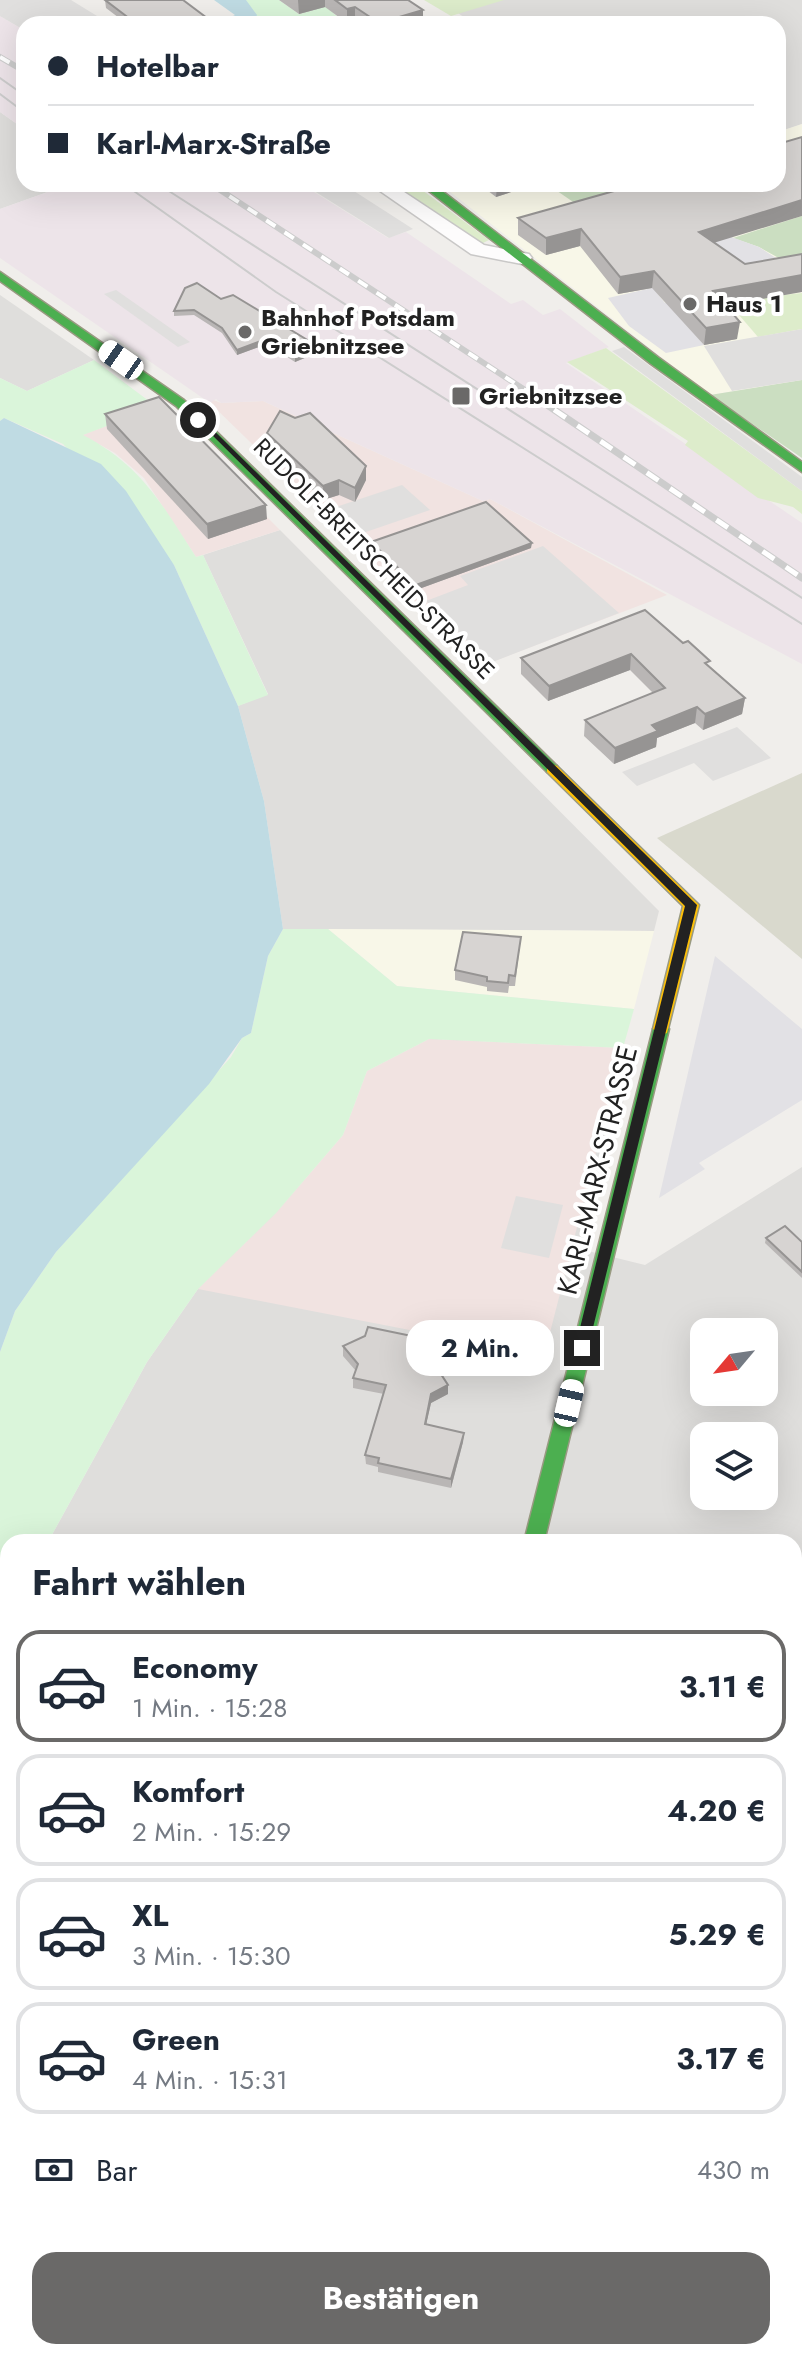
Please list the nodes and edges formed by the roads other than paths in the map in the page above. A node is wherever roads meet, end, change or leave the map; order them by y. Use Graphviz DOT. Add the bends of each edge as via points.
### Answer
graph roads {
  1 [pos="391,192"];
  2 [pos="436,192"];
  3 [pos="522,258"];
  4 [pos="0,276"];
  5 [pos="802,468"];
  6 [pos="691,905"];
  7 [pos="536,1534"];
  1 -- 3 [label="street" via="478,250"];
  2 -- 3 [label="street"];
  3 -- 5 [label="street"];
  4 -- 6 [label="street, RUDOLF-BREITSCHEID-STRASSE" via="180,403"];
  6 -- 7 [label="street, KARL-MARX-STRASSE"];
}
